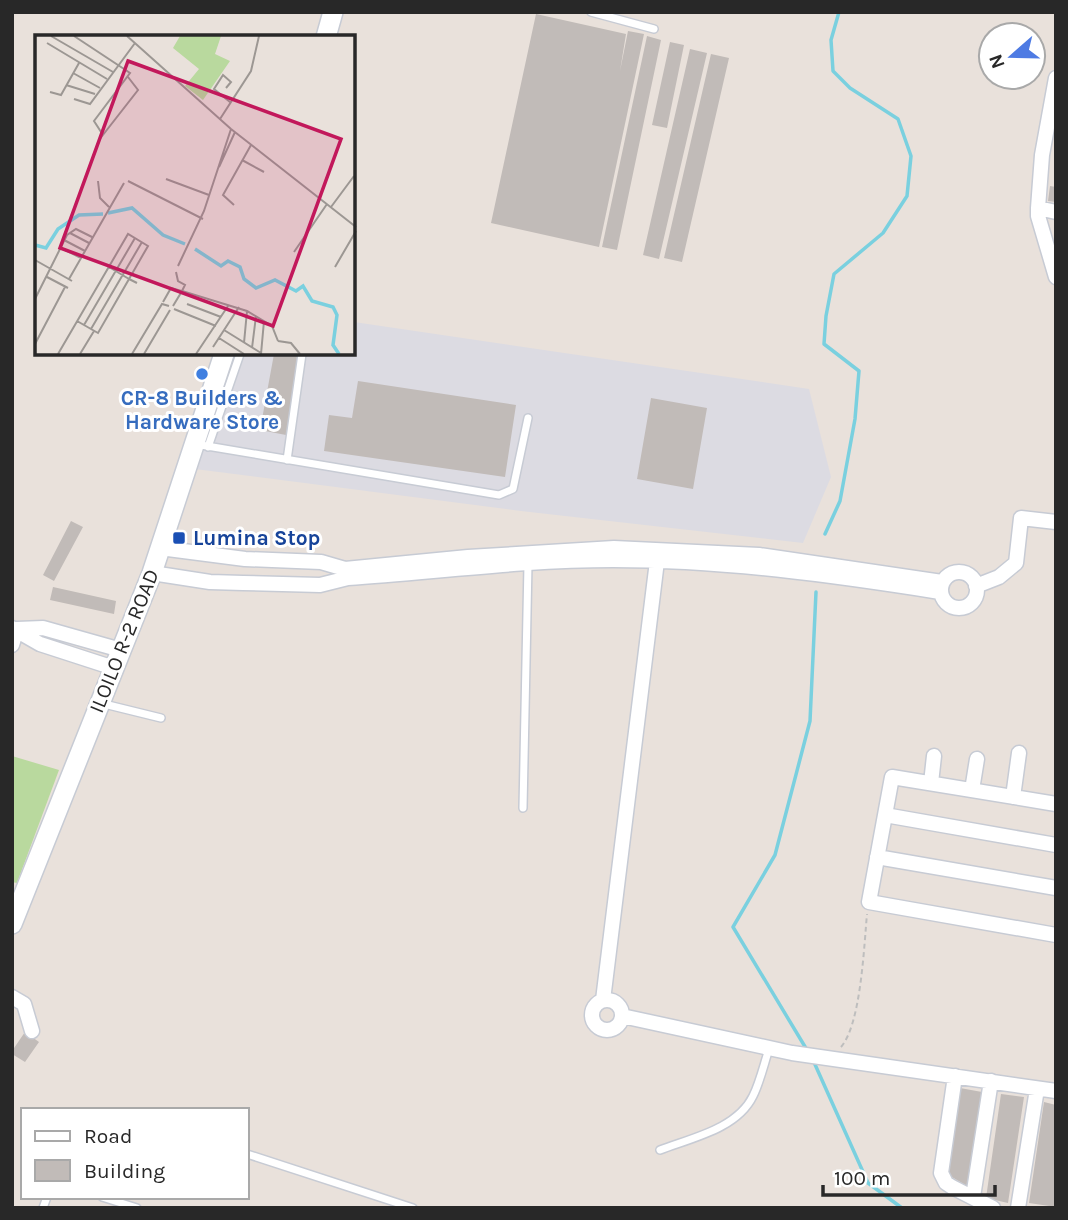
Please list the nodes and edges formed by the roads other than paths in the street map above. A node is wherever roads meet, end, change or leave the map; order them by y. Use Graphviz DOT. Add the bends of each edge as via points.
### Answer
graph roads {
  1 [pos="334,12"];
  2 [pos="591,12"];
  3 [pos="654,29"];
  4 [pos="327,35"];
  5 [pos="1056,78"];
  6 [pos="1053,102"];
  7 [pos="1049,155"];
  8 [pos="1038,208"];
  9 [pos="1056,212"];
  10 [pos="1055,269"];
  11 [pos="224,355"];
  12 [pos="240,355"];
  13 [pos="302,355"];
  14 [pos="528,418"];
  15 [pos="201,446"];
  16 [pos="287,460"];
  17 [pos="1056,522"];
  18 [pos="160,548"];
  19 [pos="200,553"];
  20 [pos="658,556"];
  21 [pos="245,559"];
  22 [pos="536,559"];
  23 [pos="321,562"];
  24 [pos="394,570"];
  25 [pos="152,573"];
  26 [pos="196,580"];
  27 [pos="243,583"];
  28 [pos="320,585"];
  29 [pos="976,586"];
  30 [pos="941,587"];
  31 [pos="15,629"];
  32 [pos="12,645"];
  33 [pos="117,659"];
  34 [pos="99,703"];
  35 [pos="161,718"];
  36 [pos="1018,753"];
  37 [pos="934,756"];
  38 [pos="977,759"];
  39 [pos="931,783"];
  40 [pos="971,790"];
  41 [pos="1013,797"];
  42 [pos="1055,800"];
  43 [pos="523,808"];
  44 [pos="885,815"];
  45 [pos="1056,845"];
  46 [pos="877,857"];
  47 [pos="1056,888"];
  48 [pos="12,924"];
  49 [pos="1056,935"];
  50 [pos="12,997"];
  51 [pos="603,1000"];
  52 [pos="622,1016"];
  53 [pos="32,1031"];
  54 [pos="769,1049"];
  55 [pos="955,1076"];
  56 [pos="991,1081"];
  57 [pos="1037,1089"];
  58 [pos="1056,1091"];
  59 [pos="660,1150"];
  60 [pos="248,1154"];
  61 [pos="973,1197"];
  62 [pos="108,1199"];
  63 [pos="137,1208"];
  64 [pos="413,1208"];
  65 [pos="993,1208"];
  66 [pos="1018,1208"];
  1 -- 4 [label="main road"];
  2 -- 3 [label="lane"];
  5 -- 6 [label="street"];
  6 -- 7 [label="street"];
  7 -- 8 [label="street"];
  8 -- 9 [label="street"];
  8 -- 10 [label="street"];
  11 -- 15 [label="main road, ILOILO R-2 ROAD"];
  12 -- 15 [label="lane"];
  13 -- 16 [label="lane"];
  14 -- 16 [label="lane" via="513,489 499,495"];
  15 -- 16 [label="lane"];
  15 -- 18 [label="main road, ILOILO R-2 ROAD"];
  17 -- 29 [label="street" via="1021,517 1016,563 999,577"];
  18 -- 19 [label="street"];
  18 -- 25 [label="main road, ILOILO R-2 ROAD"];
  19 -- 21 [label="street"];
  19 -- 26 [label="street" via="203,566"];
  20 -- 22 [label="street"];
  20 -- 30 [label="street" via="759,561"];
  20 -- 51 [label="street"];
  21 -- 23 [label="street"];
  21 -- 27 [label="street"];
  22 -- 24 [label="street"];
  22 -- 43 [label="lane"];
  23 -- 24 [label="street" via="345,569"];
  23 -- 28 [label="street"];
  24 -- 28 [label="street"];
  25 -- 26 [label="street"];
  25 -- 33 [label="main road, ILOILO R-2 ROAD"];
  26 -- 27 [label="street"];
  27 -- 28 [label="street"];
  29 -- 30 [label="street" via="970,575 958,572 946,577"];
  29 -- 30 [label="street" via="975,598 962,608 950,607 942,598"];
  31 -- 32 [label="street"];
  31 -- 33 [label="street" via="43,628"];
  33 -- 34 [label="main road, ILOILO R-2 ROAD"];
  34 -- 35 [label="lane"];
  34 -- 48 [label="main road, ILOILO R-2 ROAD"];
  36 -- 41 [label="street"];
  37 -- 39 [label="street"];
  38 -- 40 [label="street"];
  39 -- 40 [label="street"];
  39 -- 44 [label="street" via="892,777"];
  40 -- 41 [label="street"];
  41 -- 42 [label="street"];
  44 -- 45 [label="street"];
  44 -- 46 [label="street"];
  46 -- 47 [label="street"];
  46 -- 49 [label="street" via="869,902"];
  50 -- 53 [label="street" via="24,1004"];
  51 -- 52 [label="street" via="618,1005"];
  51 -- 52 [label="street" via="593,1011 595,1024 611,1029"];
  52 -- 54 [label="street"];
  54 -- 55 [label="street"];
  54 -- 59 [label="lane" via="753,1096 743,1110 724,1126"];
  55 -- 56 [label="street"];
  55 -- 61 [label="street" via="941,1172 946,1183"];
  56 -- 57 [label="street"];
  56 -- 61 [label="street"];
  57 -- 58 [label="street"];
  57 -- 66 [label="street"];
  60 -- 64 [label="lane"];
  61 -- 65 [label="street"];
  62 -- 63 [label="lane"];
}
